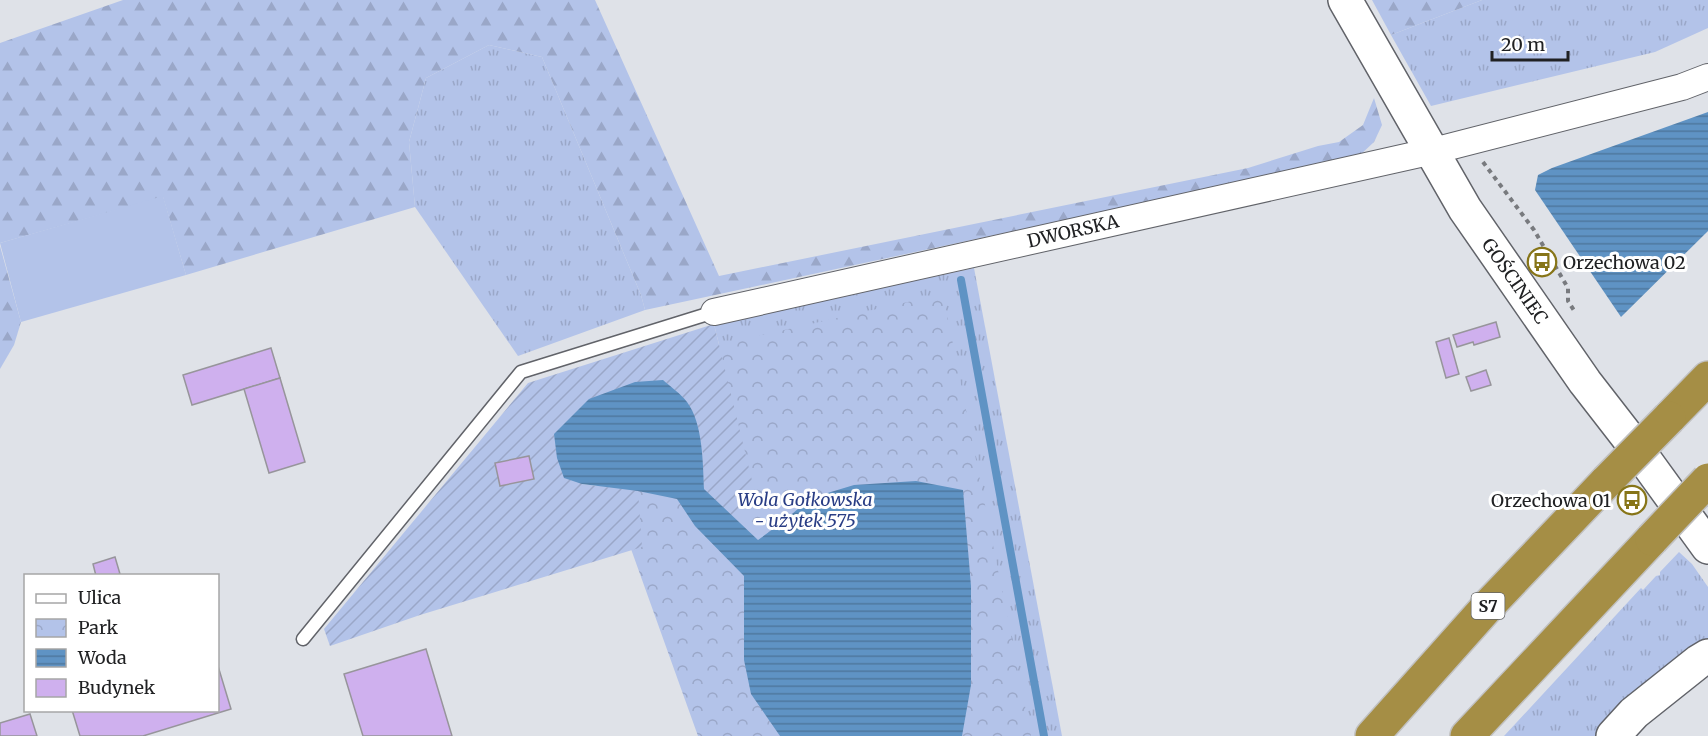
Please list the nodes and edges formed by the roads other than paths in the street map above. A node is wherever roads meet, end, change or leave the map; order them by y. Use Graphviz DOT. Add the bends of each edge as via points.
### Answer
graph roads {
  1 [pos="1345,0"];
  2 [pos="1708,77"];
  3 [pos="1433,151"];
  4 [pos="714,312"];
  5 [pos="1708,378"];
  6 [pos="1708,480"];
  7 [pos="1708,547"];
  8 [pos="303,639"];
  9 [pos="1708,656"];
  10 [pos="1372,736"];
  11 [pos="1467,736"];
  12 [pos="1613,736"];
  1 -- 3 [label="street, GOŚCINIEC"];
  2 -- 3 [label="street, DWORSKA"];
  3 -- 4 [label="street, DWORSKA"];
  3 -- 7 [label="street, GOŚCINIEC" via="1465,209 1526,298"];
  4 -- 8 [label="lane" via="520,372"];
  5 -- 10 [label="highway, S7, bridge" via="1488,606"];
  6 -- 11 [label="highway, bridge"];
  9 -- 12 [label="street" via="1634,713"];
}
